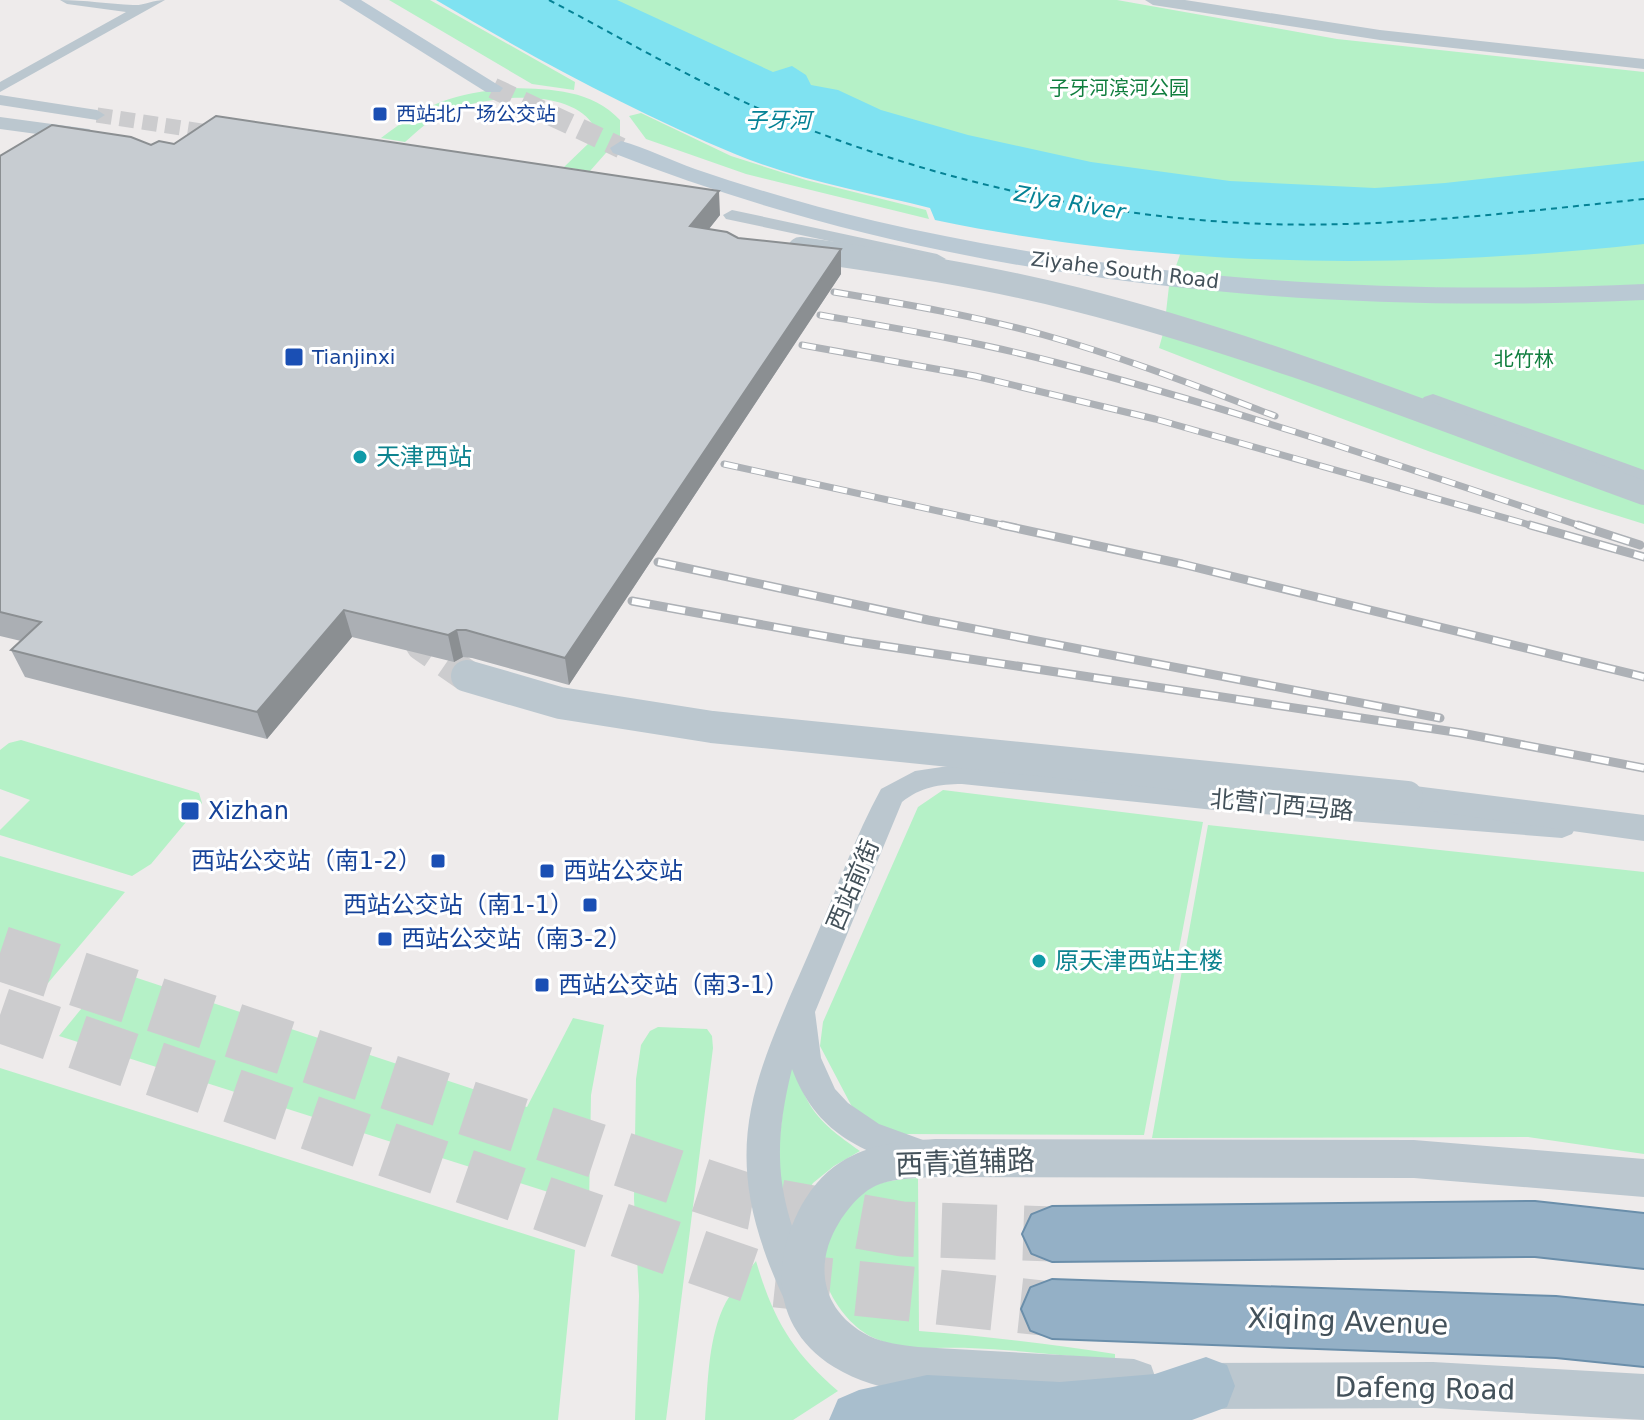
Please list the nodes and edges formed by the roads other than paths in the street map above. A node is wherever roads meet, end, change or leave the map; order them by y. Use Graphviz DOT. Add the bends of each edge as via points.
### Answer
graph roads {
  1 [pos="67,0"];
  2 [pos="158,0"];
  3 [pos="348,0"];
  4 [pos="369,0"];
  5 [pos="1153,0"];
  6 [pos="1179,0"];
  7 [pos="139,10"];
  8 [pos="1644,62"];
  9 [pos="0,88"];
  10 [pos="0,100"];
  11 [pos="97,115"];
  12 [pos="0,123"];
  13 [pos="107,138"];
  14 [pos="732,215"];
  15 [pos="780,248"];
  16 [pos="968,266"];
  17 [pos="1644,277"];
  18 [pos="1644,292"];
  19 [pos="1644,479"];
  20 [pos="1644,493"];
  21 [pos="467,676"];
  22 [pos="921,778"];
  23 [pos="1644,828"];
  24 [pos="1644,834"];
  25 [pos="801,1007"];
  26 [pos="935,1158"];
  27 [pos="1644,1178"];
  28 [pos="1052,1234"];
  29 [pos="1644,1241"];
  30 [pos="806,1302"];
  31 [pos="1052,1309"];
  32 [pos="1644,1336"];
  33 [pos="1206,1386"];
  34 [pos="1644,1398"];
  35 [pos="859,1420"];
  1 -- 7 [label="street"];
  2 -- 7 [label="street"];
  3 -- 4 [label="main road" via="503,86"];
  5 -- 8 [label="street" via="1395,37"];
  6 -- 8 [label="street"];
  7 -- 9 [label="street"];
  10 -- 11 [label="street"];
  12 -- 13 [label="street"];
  14 -- 16 [label="street"];
  15 -- 20 [label="street, bridge" via="976,276 1113,309 1321,375"];
  16 -- 19 [label="street" via="1091,292 1243,336"];
  17 -- 18 [label="main road, Ziyahe South Road" via="1421,282 1100,259 878,218 624,144 692,176 866,227 1076,266 1341,291 1453,296"];
  21 -- 23 [label="street, bridge" via="560,703 712,727 1407,797"];
  22 -- 24 [label="street, 北营门西马路" via="962,774"];
  22 -- 25 [label="street, 西站前街" via="891,796"];
  25 -- 26 [label="street" via="805,1063 832,1111 883,1143"];
  25 -- 30 [label="street, 西站前街" via="767,1098 760,1162 778,1246"];
  26 -- 27 [label="street, 西青道辅路" via="1414,1159"];
  26 -- 30 [label="street, 西青道辅路" via="876,1167 853,1177 834,1194 808,1245"];
  28 -- 29 [label="highway" via="1535,1229"];
  30 -- 33 [label="street" via="849,1350 908,1369"];
  31 -- 32 [label="highway, Xiqing Avenue" via="1556,1327"];
  33 -- 34 [label="street, Dafeng Road" via="1433,1385"];
  33 -- 35 [label="main road" via="1155,1403 1060,1412 927,1405"];
}
